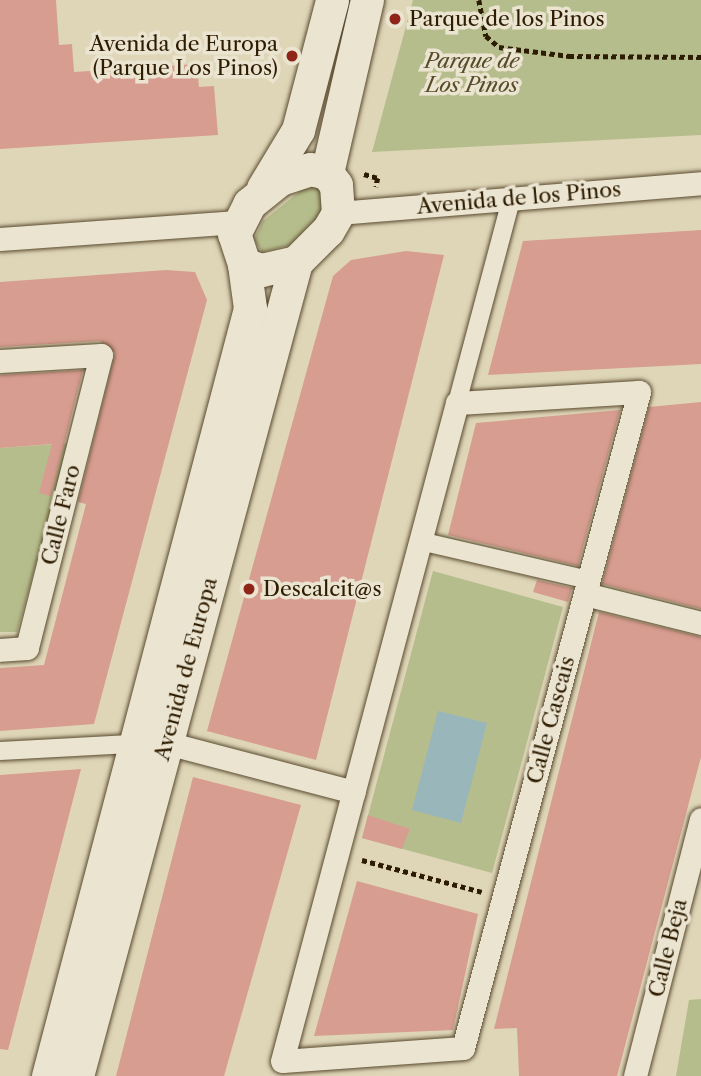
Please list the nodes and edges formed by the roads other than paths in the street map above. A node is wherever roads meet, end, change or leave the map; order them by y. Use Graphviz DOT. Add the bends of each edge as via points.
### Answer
graph roads {
  1 [pos="332,0"];
  2 [pos="367,0"];
  3 [pos="327,173"];
  4 [pos="701,183"];
  5 [pos="263,188"];
  6 [pos="512,197"];
  7 [pos="338,214"];
  8 [pos="237,222"];
  9 [pos="0,239"];
  10 [pos="296,262"];
  11 [pos="244,264"];
  12 [pos="0,361"];
  13 [pos="457,403"];
  14 [pos="420,541"];
  15 [pos="587,587"];
  16 [pos="701,623"];
  17 [pos="0,650"];
  18 [pos="167,743"];
  19 [pos="131,744"];
  20 [pos="0,751"];
  21 [pos="354,792"];
  22 [pos="701,819"];
  23 [pos="280,1069"];
  24 [pos="48,1076"];
  25 [pos="77,1076"];
  26 [pos="635,1076"];
  1 -- 5 [label="main road" via="298,130"];
  2 -- 3 [label="main road"];
  3 -- 5 [label="main road" via="295,173"];
  3 -- 7 [label="main road" via="340,199"];
  4 -- 6 [label="street, Avenida de los Pinos"];
  5 -- 8 [label="main road"];
  6 -- 7 [label="street, Avenida de los Pinos"];
  6 -- 13 [label="street, Calle Cascais"];
  7 -- 10 [label="main road"];
  8 -- 9 [label="street"];
  8 -- 11 [label="main road" via="233,244"];
  10 -- 11 [label="main road" via="261,270"];
  10 -- 18 [label="main road, Avenida de Europa"];
  11 -- 19 [label="main road, Avenida de Europa" via="250,309"];
  12 -- 17 [label="street, Calle Faro" via="101,355 27,648"];
  13 -- 14 [label="street, Calle Cascais"];
  13 -- 15 [label="street, Calle Cascais" via="639,392"];
  14 -- 15 [label="street"];
  14 -- 21 [label="street, Calle Cascais"];
  15 -- 16 [label="street"];
  15 -- 23 [label="street, Calle Cascais" via="463,1048"];
  18 -- 21 [label="street"];
  18 -- 25 [label="main road, Avenida de Europa"];
  19 -- 20 [label="street"];
  19 -- 24 [label="main road, Avenida de Europa"];
  21 -- 23 [label="street, Calle Cascais"];
  22 -- 26 [label="street, Calle Beja"];
}
